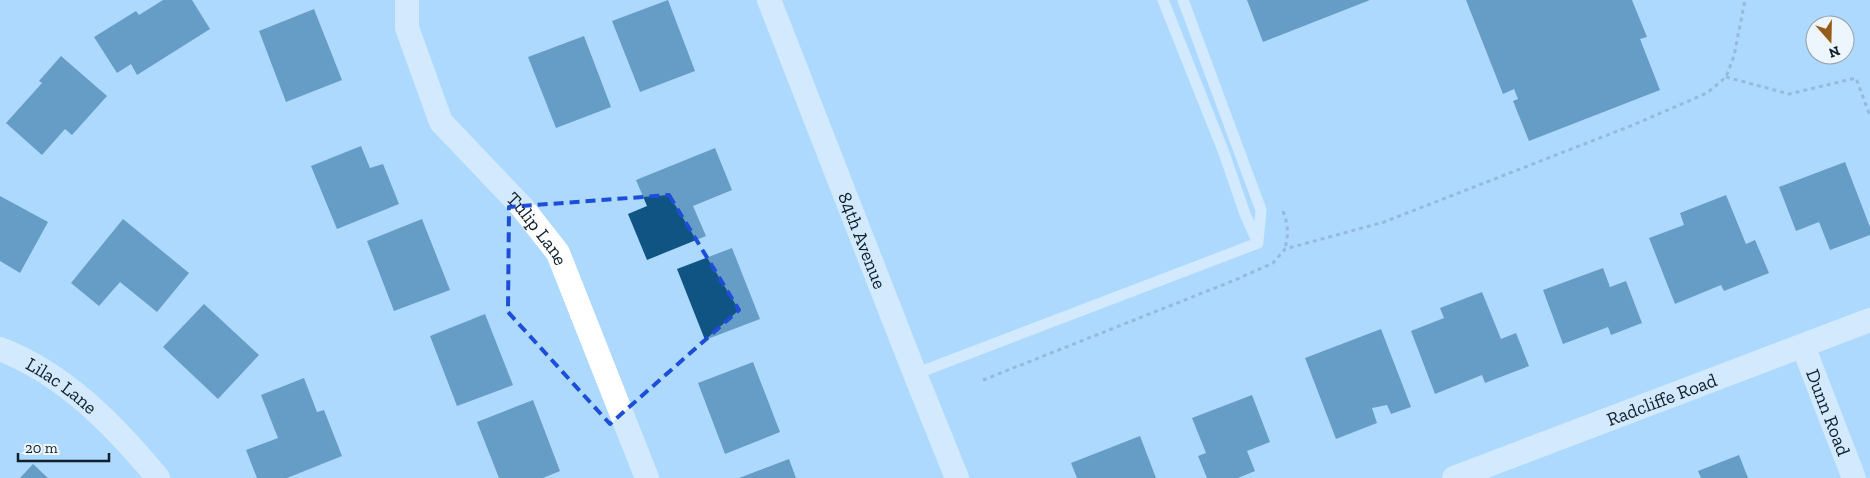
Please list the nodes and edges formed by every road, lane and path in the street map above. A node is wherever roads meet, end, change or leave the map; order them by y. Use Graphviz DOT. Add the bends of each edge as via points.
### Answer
graph roads {
  1 [pos="408,0"];
  2 [pos="769,0"];
  3 [pos="1163,0"];
  4 [pos="1183,0"];
  5 [pos="1745,0"];
  6 [pos="1726,77"];
  7 [pos="1870,116"];
  8 [pos="1258,243"];
  9 [pos="1870,320"];
  10 [pos="1803,346"];
  11 [pos="0,349"];
  12 [pos="915,374"];
  13 [pos="983,380"];
  14 [pos="158,478"];
  15 [pos="647,478"];
  16 [pos="957,478"];
  17 [pos="1454,478"];
  18 [pos="1854,478"];
  1 -- 15 [label="street, Tulip Lane" via="408,28 442,122 522,207 558,253"];
  2 -- 12 [label="street, 84th Avenue"];
  3 -- 8 [label="lane"];
  4 -- 8 [label="lane" via="1262,210"];
  5 -- 6 [label="path" via="1734,56"];
  6 -- 7 [label="path" via="1790,94 1856,78"];
  6 -- 13 [label="path" via="1707,93 1633,126 1384,222 1285,249 1273,263 1250,273"];
  8 -- 12 [label="lane"];
  9 -- 10 [label="street, Radcliffe Road"];
  10 -- 17 [label="street, Radcliffe Road"];
  10 -- 18 [label="street, Dunn Road"];
  11 -- 14 [label="street, Lilac Lane" via="20,357 57,380 91,406 128,442"];
  12 -- 16 [label="street, 84th Avenue"];
}
